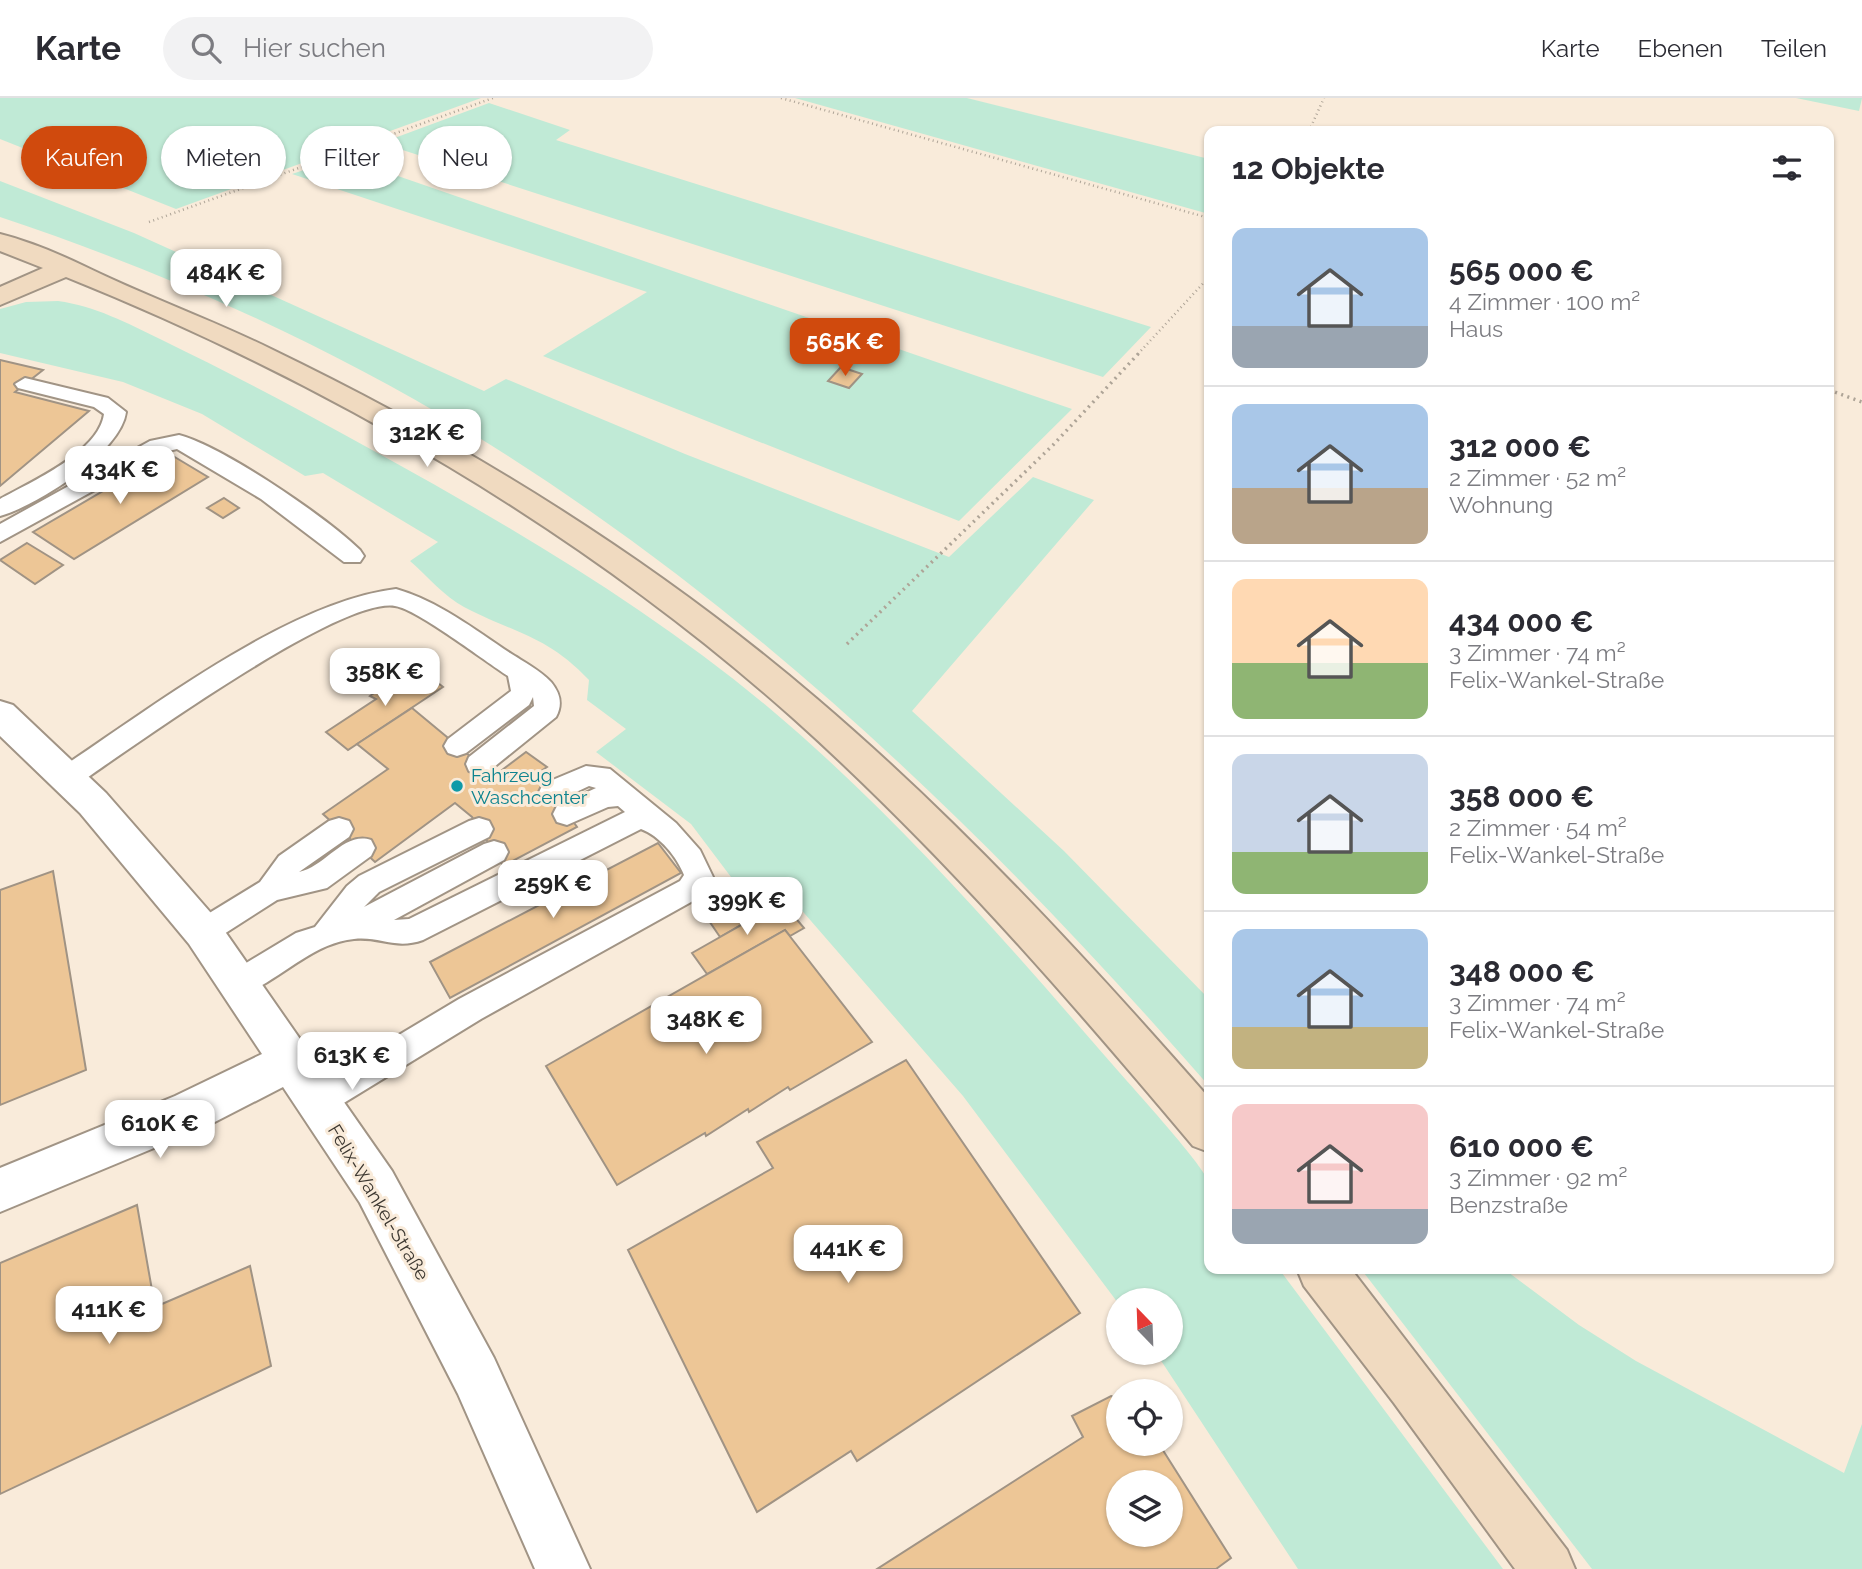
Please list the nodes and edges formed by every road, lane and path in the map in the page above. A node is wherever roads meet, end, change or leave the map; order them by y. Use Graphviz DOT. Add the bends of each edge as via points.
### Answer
graph roads {
  1 [pos="493,98"];
  2 [pos="781,98"];
  3 [pos="1324,98"];
  4 [pos="1311,126"];
  5 [pos="1204,217"];
  6 [pos="149,222"];
  7 [pos="0,242"];
  8 [pos="56,263"];
  9 [pos="0,268"];
  10 [pos="1204,282"];
  11 [pos="0,297"];
  12 [pos="25,384"];
  13 [pos="1834,392"];
  14 [pos="1862,402"];
  15 [pos="0,509"];
  16 [pos="0,534"];
  17 [pos="352,556"];
  18 [pos="848,643"];
  19 [pos="519,671"];
  20 [pos="0,714"];
  21 [pos="457,746"];
  22 [pos="480,764"];
  23 [pos="68,777"];
  24 [pos="560,803"];
  25 [pos="655,821"];
  26 [pos="339,829"];
  27 [pos="487,840"];
  28 [pos="361,848"];
  29 [pos="270,890"];
  30 [pos="341,930"];
  31 [pos="203,932"];
  32 [pos="239,983"];
  33 [pos="290,1062"];
  34 [pos="318,1101"];
  35 [pos="1204,1125"];
  36 [pos="0,1190"];
  37 [pos="1325,1274"];
  38 [pos="563,1569"];
  39 [pos="1548,1569"];
  1 -- 6 [label="path"];
  2 -- 5 [label="path"];
  3 -- 4 [label="path"];
  7 -- 8 [label="main road"];
  8 -- 9 [label="main road" via="30,259"];
  8 -- 11 [label="main road"];
  8 -- 35 [label="main road" via="255,350 436,445 674,603 801,705 937,832 1078,980"];
  10 -- 18 [label="path" via="1053,444"];
  12 -- 15 [label="lane" via="101,402 115,412 116,420 113,430 88,455"];
  13 -- 14 [label="path"];
  16 -- 17 [label="lane" via="158,446 179,442 236,472 344,545"];
  19 -- 21 [label="lane" via="525,689 520,698"];
  19 -- 22 [label="lane" via="544,690 547,710"];
  19 -- 23 [label="lane" via="408,601 370,599 321,617"];
  20 -- 23 [label="street, Felix-Wankel-Straße"];
  23 -- 31 [label="street, Felix-Wankel-Straße"];
  24 -- 25 [label="lane" via="625,795"];
  25 -- 30 [label="lane" via="633,819 414,932"];
  25 -- 34 [label="lane" via="697,869 699,880 690,889 470,1009"];
  26 -- 29 [label="lane" via="289,864"];
  27 -- 30 [label="lane"];
  28 -- 29 [label="lane" via="310,883"];
  29 -- 31 [label="lane"];
  30 -- 32 [label="lane"];
  31 -- 32 [label="street, Felix-Wankel-Straße"];
  32 -- 33 [label="street, Felix-Wankel-Straße"];
  33 -- 34 [label="street, Felix-Wankel-Straße"];
  33 -- 36 [label="street" via="191,1111"];
  34 -- 38 [label="street, Felix-Wankel-Straße" via="404,1236 476,1376"];
  37 -- 39 [label="main road"];
}
